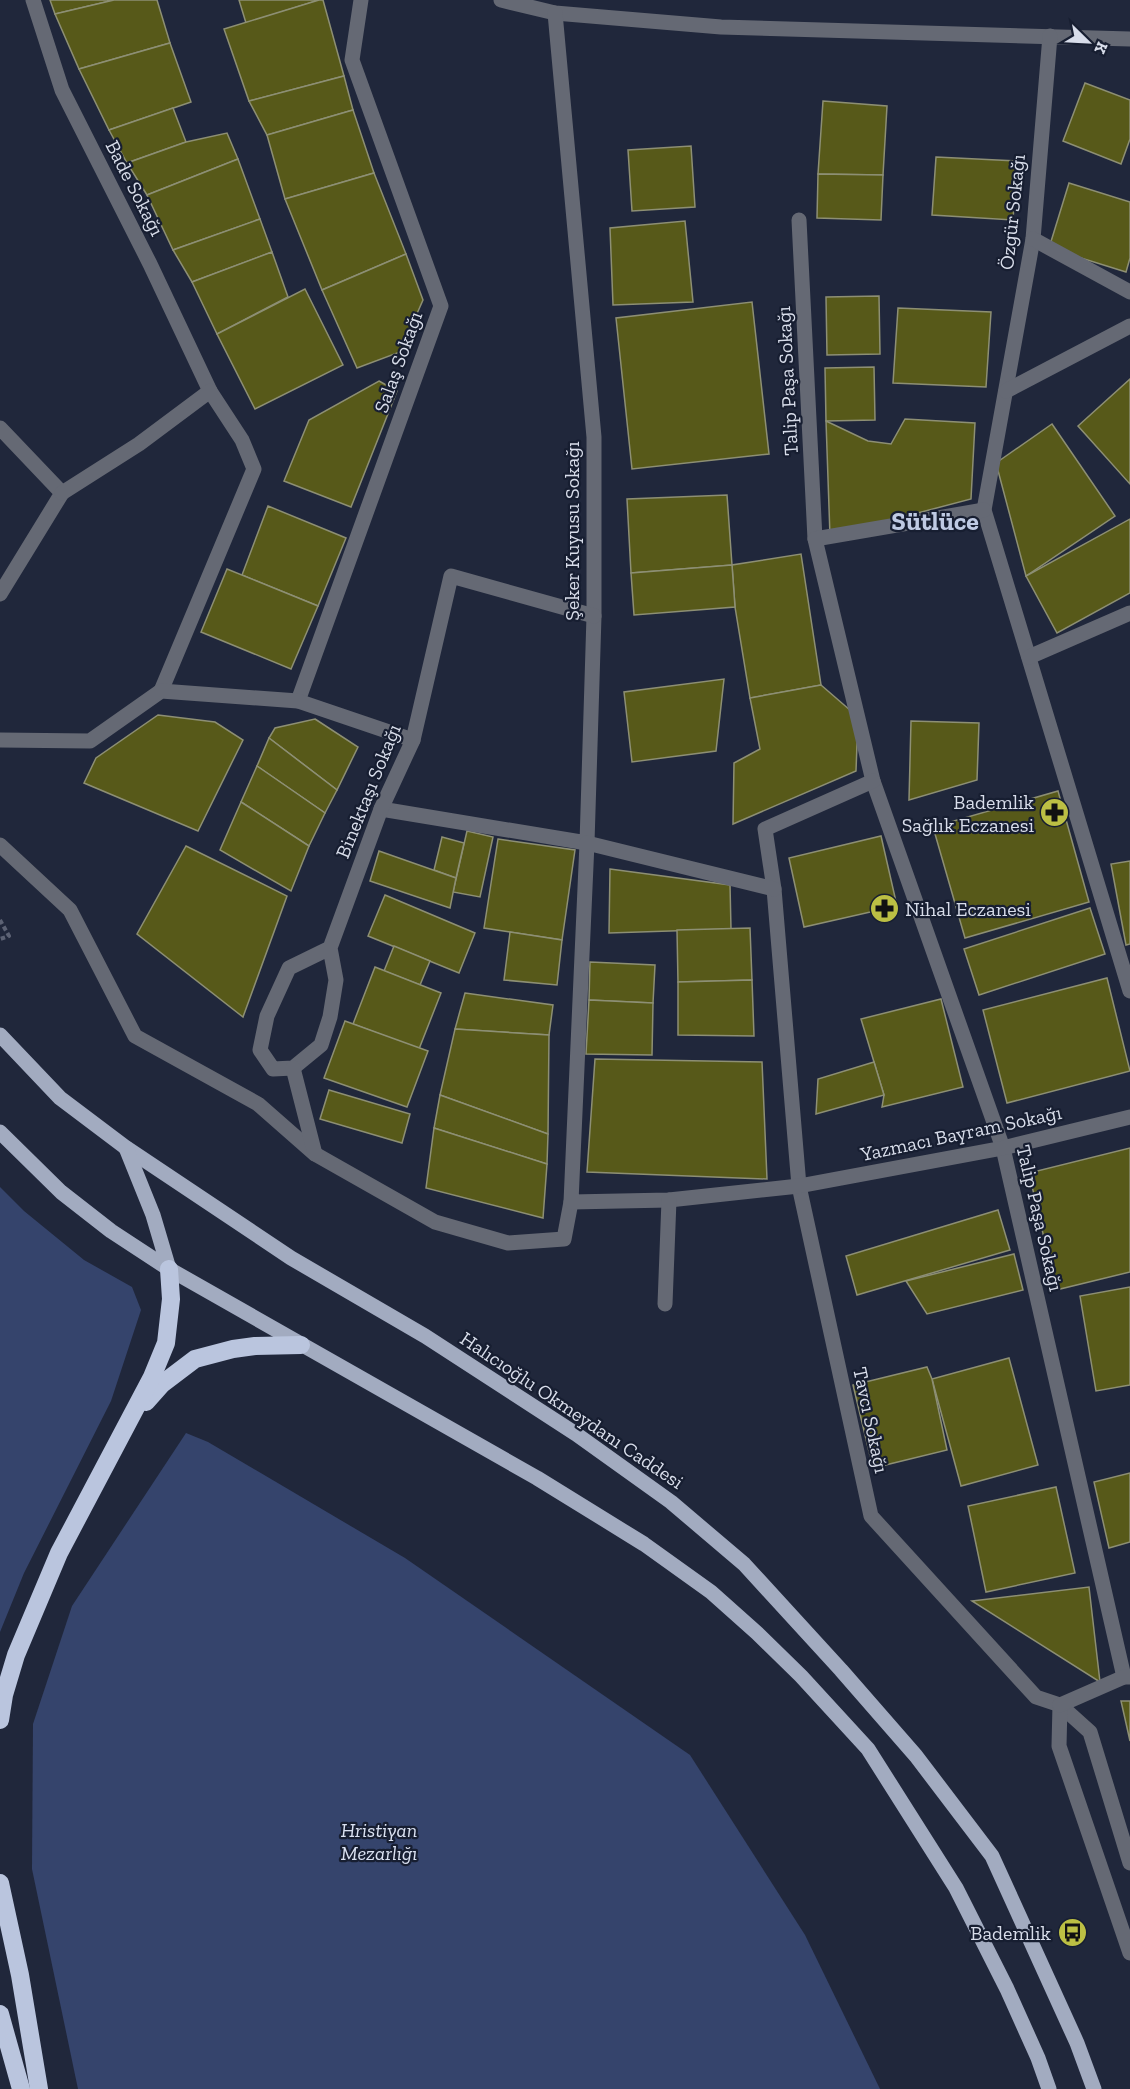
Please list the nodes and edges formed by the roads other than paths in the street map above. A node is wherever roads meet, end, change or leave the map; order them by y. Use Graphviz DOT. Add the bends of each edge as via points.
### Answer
graph roads {
  1 [pos="33,0"];
  2 [pos="361,0"];
  3 [pos="501,0"];
  4 [pos="555,13"];
  5 [pos="1050,36"];
  6 [pos="1130,39"];
  7 [pos="799,220"];
  8 [pos="1033,239"];
  9 [pos="1130,292"];
  10 [pos="1130,326"];
  11 [pos="210,391"];
  12 [pos="1006,392"];
  13 [pos="0,428"];
  14 [pos="62,493"];
  15 [pos="984,510"];
  16 [pos="815,539"];
  17 [pos="0,594"];
  18 [pos="1130,613"];
  19 [pos="594,616"];
  20 [pos="1029,657"];
  21 [pos="161,691"];
  22 [pos="298,701"];
  23 [pos="0,740"];
  24 [pos="413,740"];
  25 [pos="873,781"];
  26 [pos="381,808"];
  27 [pos="587,843"];
  28 [pos="0,844"];
  29 [pos="774,889"];
  30 [pos="330,948"];
  31 [pos="1130,991"];
  32 [pos="0,1035"];
  33 [pos="294,1068"];
  34 [pos="1130,1117"];
  35 [pos="0,1132"];
  36 [pos="126,1147"];
  37 [pos="1003,1148"];
  38 [pos="315,1154"];
  39 [pos="800,1186"];
  40 [pos="669,1200"];
  41 [pos="571,1202"];
  42 [pos="169,1269"];
  43 [pos="665,1304"];
  44 [pos="301,1345"];
  45 [pos="125,1426"];
  46 [pos="1127,1677"];
  47 [pos="1060,1705"];
  48 [pos="0,1720"];
  49 [pos="1130,1863"];
  50 [pos="0,1883"];
  51 [pos="1130,1953"];
  52 [pos="0,2014"];
  53 [pos="21,2089"];
  54 [pos="39,2089"];
  55 [pos="1049,2089"];
  56 [pos="1094,2089"];
  1 -- 11 [label="street, Bade Sokağı" via="62,90"];
  2 -- 22 [label="street, Salaş Sokağı" via="352,60 441,306"];
  3 -- 4 [label="street"];
  4 -- 5 [label="street" via="721,27"];
  4 -- 19 [label="street, Şeker Kuyusu Sokağı" via="594,437"];
  5 -- 6 [label="street"];
  5 -- 8 [label="street, Özgür Sokağı"];
  7 -- 16 [label="street, Talip Paşa Sokağı"];
  8 -- 9 [label="street"];
  8 -- 12 [label="street, Özgür Sokağı"];
  10 -- 12 [label="street"];
  11 -- 14 [label="street" via="139,444"];
  11 -- 21 [label="street, Bade Sokağı" via="242,440 254,470"];
  12 -- 15 [label="street, Özgür Sokağı"];
  13 -- 14 [label="street"];
  14 -- 17 [label="street"];
  15 -- 16 [label="street"];
  15 -- 20 [label="street"];
  16 -- 25 [label="street, Talip Paşa Sokağı"];
  18 -- 20 [label="street"];
  19 -- 24 [label="street, Binektaşı Sokağı" via="451,576"];
  19 -- 27 [label="street, Şeker Kuyusu Sokağı"];
  20 -- 31 [label="street"];
  21 -- 22 [label="street"];
  21 -- 23 [label="street" via="90,741"];
  22 -- 24 [label="street"];
  24 -- 26 [label="street, Binektaşı Sokağı"];
  25 -- 29 [label="street, Tavcı Sokağı" via="765,829"];
  25 -- 37 [label="street, Talip Paşa Sokağı"];
  26 -- 27 [label="street"];
  26 -- 30 [label="street, Binektaşı Sokağı"];
  27 -- 29 [label="street"];
  27 -- 41 [label="street, Şeker Kuyusu Sokağı"];
  28 -- 38 [label="street" via="70,910 135,1036 258,1104"];
  29 -- 39 [label="street, Tavcı Sokağı"];
  30 -- 33 [label="street" via="336,980 330,1017 321,1045"];
  30 -- 33 [label="street" via="290,968 267,1016 260,1050 273,1069"];
  32 -- 36 [label="main road, Halıcıoğlu Okmeydanı Caddesi" via="60,1098"];
  33 -- 38 [label="street"];
  34 -- 37 [label="street, Yazmacı Bayram Sokağı"];
  35 -- 42 [label="main road" via="61,1192"];
  36 -- 42 [label="main road"];
  36 -- 56 [label="main road, Halıcıoğlu Okmeydanı Caddesi" via="291,1258 425,1336 576,1434 671,1502 744,1564 916,1756 992,1856"];
  37 -- 39 [label="street, Yazmacı Bayram Sokağı"];
  37 -- 46 [label="street, Talip Paşa Sokağı"];
  38 -- 41 [label="street, Şeker Kuyusu Sokağı" via="435,1222 508,1243 564,1239"];
  39 -- 40 [label="street, Yazmacı Bayram Sokağı"];
  39 -- 47 [label="street, Tavcı Sokağı" via="871,1516 1036,1697"];
  40 -- 41 [label="street, Yazmacı Bayram Sokağı"];
  40 -- 43 [label="street"];
  42 -- 44 [label="main road"];
  42 -- 45 [label="highway" via="171,1299 166,1343"];
  44 -- 45 [label="highway" via="255,1346 195,1359 162,1384"];
  44 -- 55 [label="main road" via="644,1544 711,1592 801,1676 868,1749 956,1888 1011,1999"];
  45 -- 48 [label="highway" via="59,1553 24,1636 4,1695"];
  46 -- 47 [label="street"];
  47 -- 49 [label="street, Tavcı Sokağı" via="1090,1732"];
  47 -- 51 [label="street" via="1059,1746"];
  50 -- 54 [label="highway"];
  52 -- 53 [label="highway"];
}
